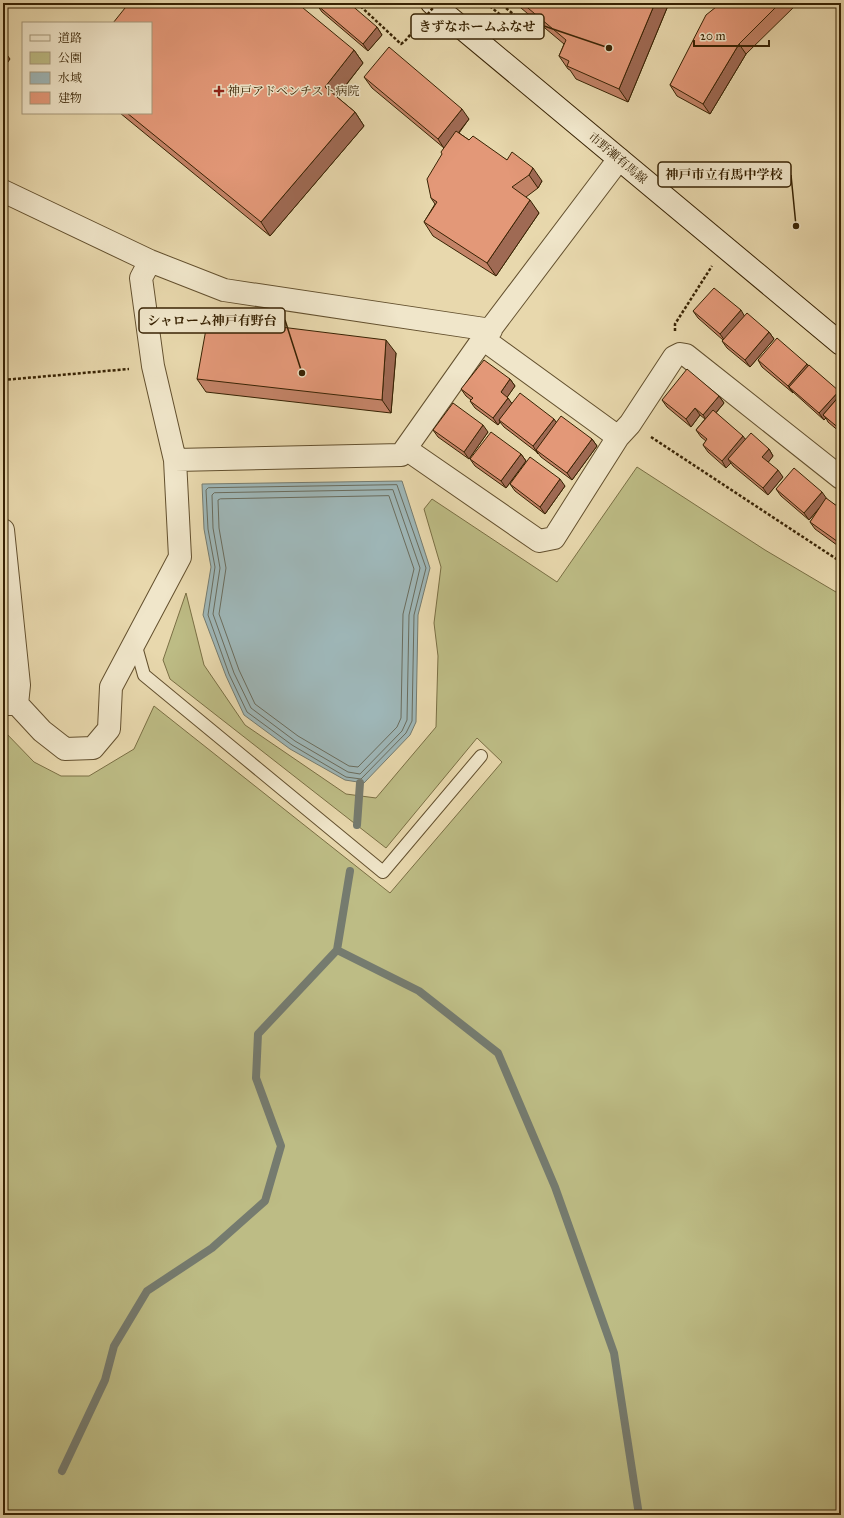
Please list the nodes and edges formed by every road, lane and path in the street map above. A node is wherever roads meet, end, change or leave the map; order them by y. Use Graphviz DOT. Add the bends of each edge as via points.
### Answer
graph roads {
  1 [pos="357,3"];
  2 [pos="432,3"];
  3 [pos="437,3"];
  4 [pos="486,3"];
  5 [pos="500,3"];
  6 [pos="619,159"];
  7 [pos="3,191"];
  8 [pos="725,248"];
  9 [pos="150,261"];
  10 [pos="675,324"];
  11 [pos="487,334"];
  12 [pos="841,344"];
  13 [pos="123,370"];
  14 [pos="3,380"];
  15 [pos="624,431"];
  16 [pos="406,448"];
  17 [pos="175,460"];
  18 [pos="841,478"];
  19 [pos="3,530"];
  20 [pos="841,562"];
  21 [pos="135,642"];
  22 [pos="10,704"];
  23 [pos="481,756"];
  1 -- 3 [label="path, bridge" via="401,44"];
  2 -- 6 [label="street, 市野瀬有馬線"];
  4 -- 5 [label="path" via="526,36 531,29"];
  6 -- 8 [label="street, 市野瀬有馬線"];
  6 -- 11 [label="street"];
  7 -- 9 [label="street"];
  8 -- 10 [label="path"];
  8 -- 12 [label="street, 市野瀬有馬線"];
  9 -- 11 [label="street" via="224,290"];
  9 -- 17 [label="street" via="141,278 153,366"];
  11 -- 15 [label="street"];
  11 -- 16 [label="street"];
  13 -- 14 [label="path"];
  15 -- 16 [label="street" via="554,538 539,541"];
  15 -- 18 [label="street" via="674,357 686,355"];
  15 -- 20 [label="path"];
  16 -- 17 [label="street" via="401,455 390,456"];
  17 -- 21 [label="street" via="180,557"];
  19 -- 22 [label="street" via="19,685"];
  21 -- 22 [label="street" via="111,687 109,729 93,748 65,749"];
  21 -- 23 [label="lane" via="144,675 383,872"];
}
